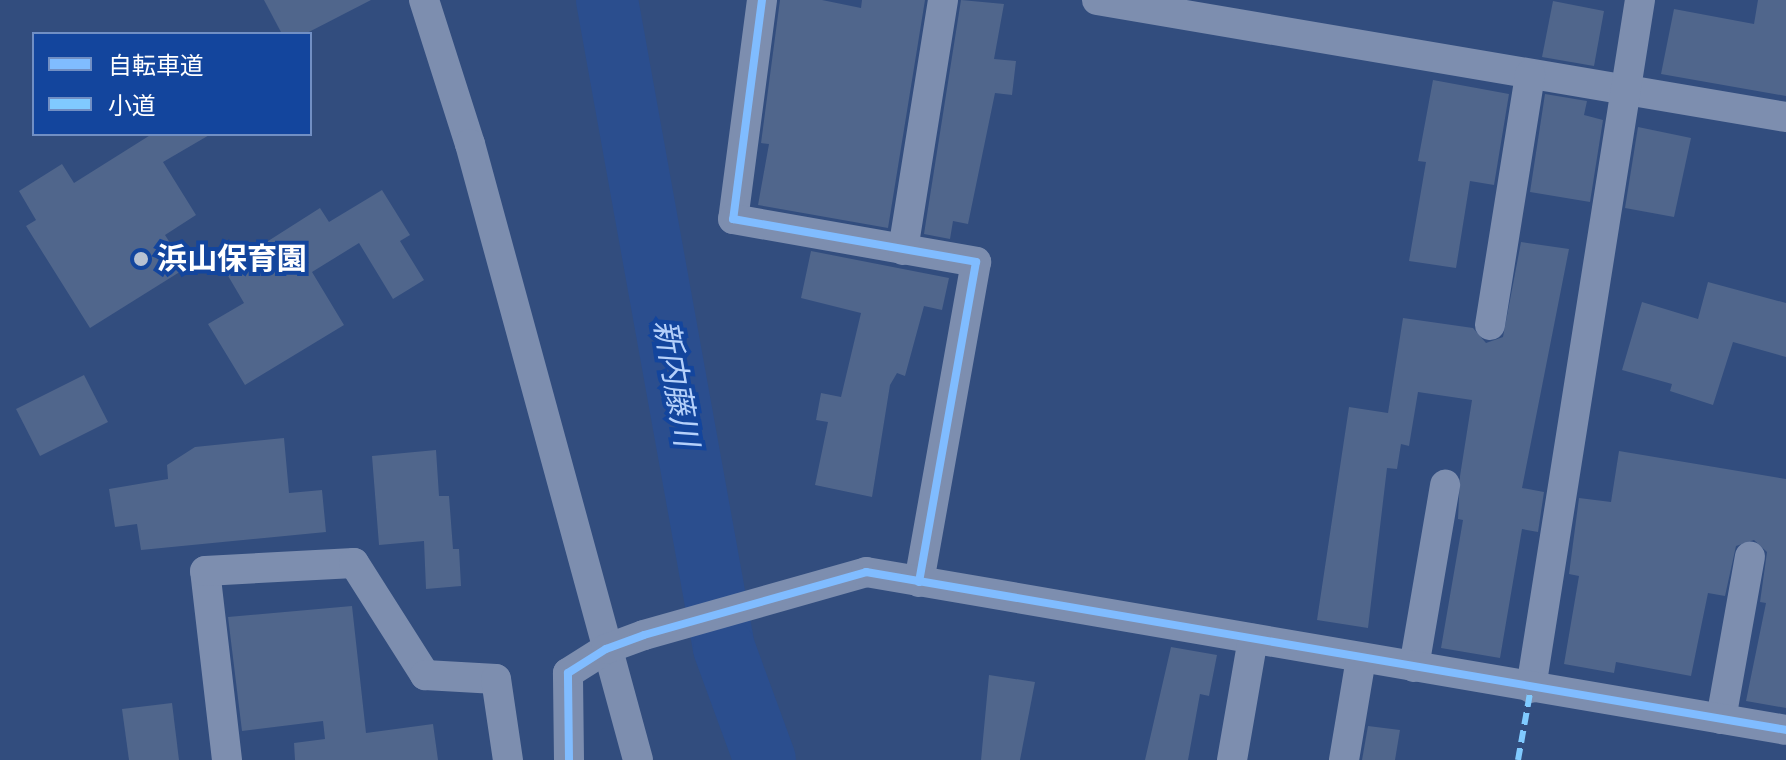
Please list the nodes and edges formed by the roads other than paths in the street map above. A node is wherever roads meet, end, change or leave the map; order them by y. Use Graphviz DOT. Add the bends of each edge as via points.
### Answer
graph roads {
  1 [pos="424,0"];
  2 [pos="762,0"];
  3 [pos="943,0"];
  4 [pos="1097,0"];
  5 [pos="1640,0"];
  6 [pos="1530,74"];
  7 [pos="1625,91"];
  8 [pos="1786,117"];
  9 [pos="903,250"];
  10 [pos="1490,325"];
  11 [pos="1445,485"];
  12 [pos="1750,557"];
  13 [pos="919,582"];
  14 [pos="1253,639"];
  15 [pos="606,649"];
  16 [pos="1361,658"];
  17 [pos="1414,667"];
  18 [pos="1531,688"];
  19 [pos="1721,719"];
  20 [pos="1786,730"];
  21 [pos="227,760"];
  22 [pos="508,760"];
  23 [pos="569,760"];
  24 [pos="638,760"];
  25 [pos="1232,760"];
  26 [pos="1344,760"];
  1 -- 15 [label="street" via="470,144"];
  2 -- 9 [label="street" via="733,219"];
  3 -- 9 [label="street"];
  4 -- 6 [label="street"];
  5 -- 7 [label="street"];
  6 -- 7 [label="street"];
  6 -- 10 [label="street"];
  7 -- 8 [label="street"];
  7 -- 18 [label="street"];
  9 -- 13 [label="street" via="976,262"];
  11 -- 17 [label="street"];
  12 -- 19 [label="street"];
  13 -- 14 [label="street"];
  13 -- 15 [label="street" via="866,572"];
  14 -- 16 [label="street"];
  14 -- 25 [label="street"];
  15 -- 23 [label="street" via="568,673"];
  15 -- 24 [label="street"];
  16 -- 17 [label="street"];
  16 -- 26 [label="street"];
  17 -- 18 [label="street"];
  18 -- 19 [label="street"];
  19 -- 20 [label="street"];
  21 -- 22 [label="street" via="205,571 354,563 425,675 496,679"];
}
